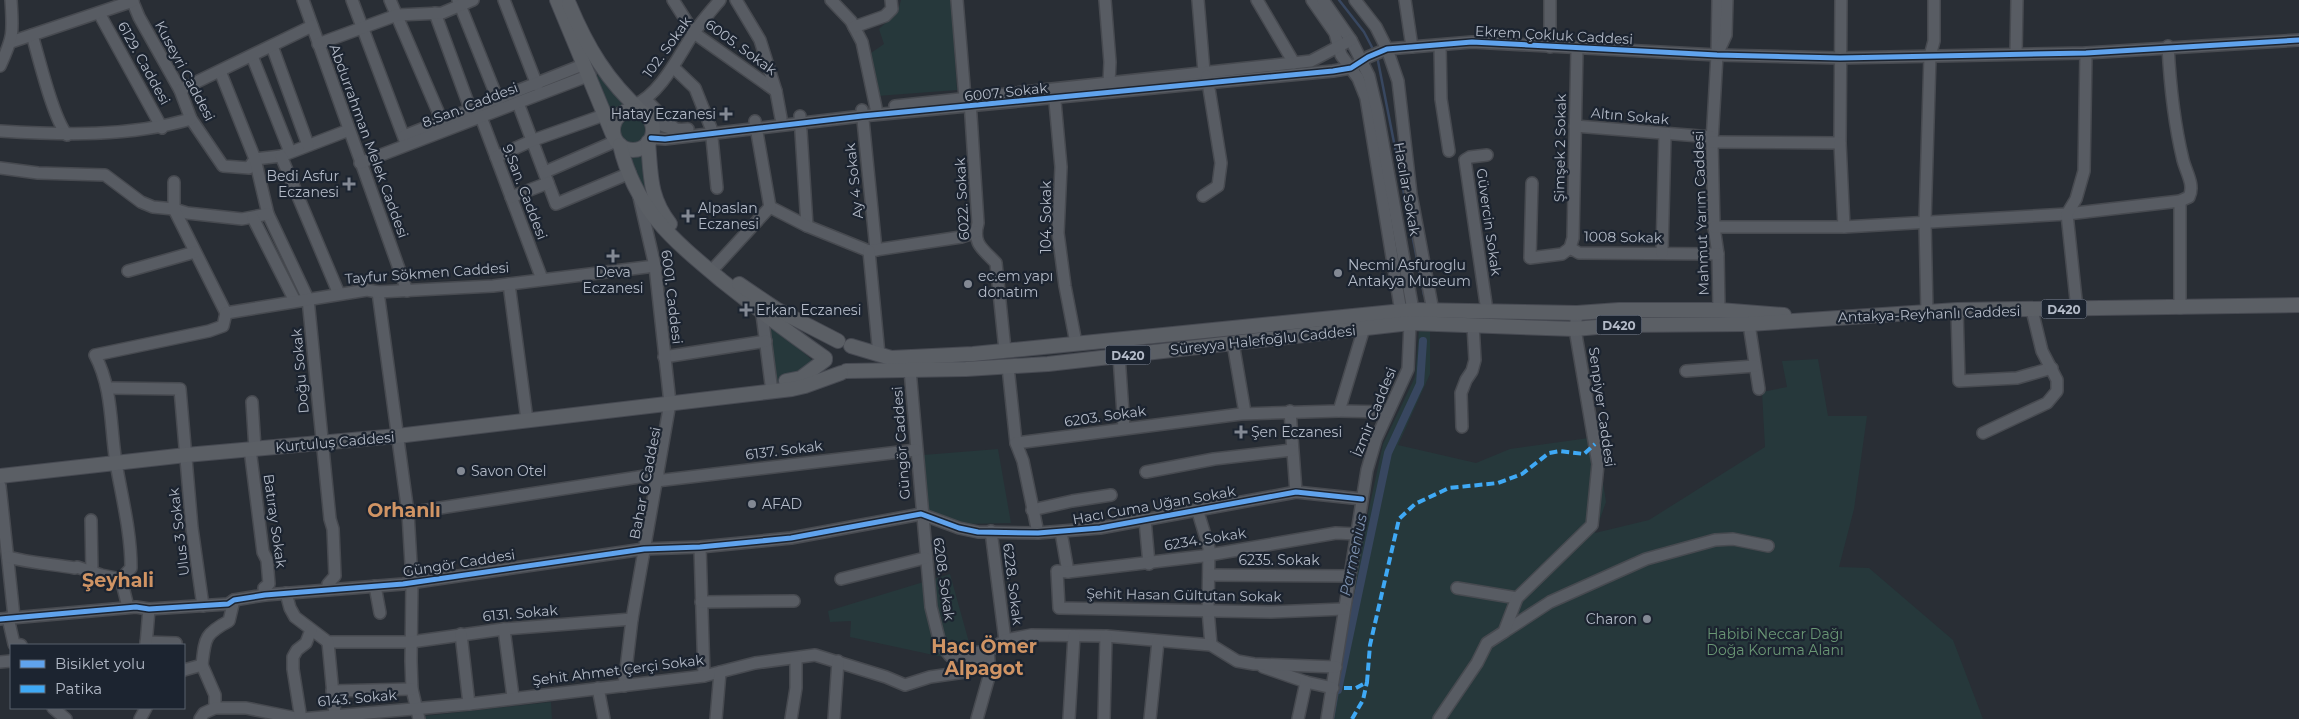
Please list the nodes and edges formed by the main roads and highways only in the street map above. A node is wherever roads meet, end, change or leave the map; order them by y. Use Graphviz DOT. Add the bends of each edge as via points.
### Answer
graph roads {
  1 [pos="557,0"];
  2 [pos="568,0"];
  3 [pos="642,108"];
  4 [pos="650,140"];
  5 [pos="617,141"];
  6 [pos="2299,305"];
  7 [pos="1408,315"];
  8 [pos="1829,318"];
  9 [pos="838,341"];
  10 [pos="851,346"];
  11 [pos="825,359"];
  12 [pos="843,372"];
  13 [pos="670,403"];
  14 [pos="0,476"];
  1 -- 5 [label="main road"];
  2 -- 3 [label="main road" via="599,65 621,93"];
  3 -- 4 [label="main road" via="652,125"];
  3 -- 5 [label="main road" via="623,112 614,122"];
  4 -- 5 [label="main road" via="635,150"];
  4 -- 9 [label="main road" via="652,190 662,214 677,233 715,267 776,309"];
  5 -- 11 [label="main road" via="638,195 660,226 762,314"];
  6 -- 8 [label="main road, Antakya-Reyhanlı Caddesi / D420" via="1957,310"];
  7 -- 8 [label="main road, Antakya-Reyhanlı Caddesi / D420" via="1433,311 1577,313 1719,310"];
  7 -- 8 [label="main road, Antakya-Reyhanlı Caddesi / D420" via="1473,324 1575,329 1619,325 1749,324"];
  7 -- 10 [label="main road, Süreyya Halefoğlu Caddesi / D420" via="921,357 891,358"];
  7 -- 12 [label="main road, Süreyya Halefoğlu Caddesi / D420" via="1364,328 1119,356 1008,367"];
  9 -- 10 [label="main road"];
  9 -- 11 [label="main road" via="829,346"];
  10 -- 12 [label="main road" via="856,360 850,369"];
  11 -- 12 [label="main road" via="831,369"];
  11 -- 13 [label="main road" via="801,378"];
  12 -- 13 [label="main road, Süreyya Halefoğlu Caddesi" via="792,389"];
  13 -- 14 [label="main road, Kurtuluş Caddesi" via="397,436"];
}
